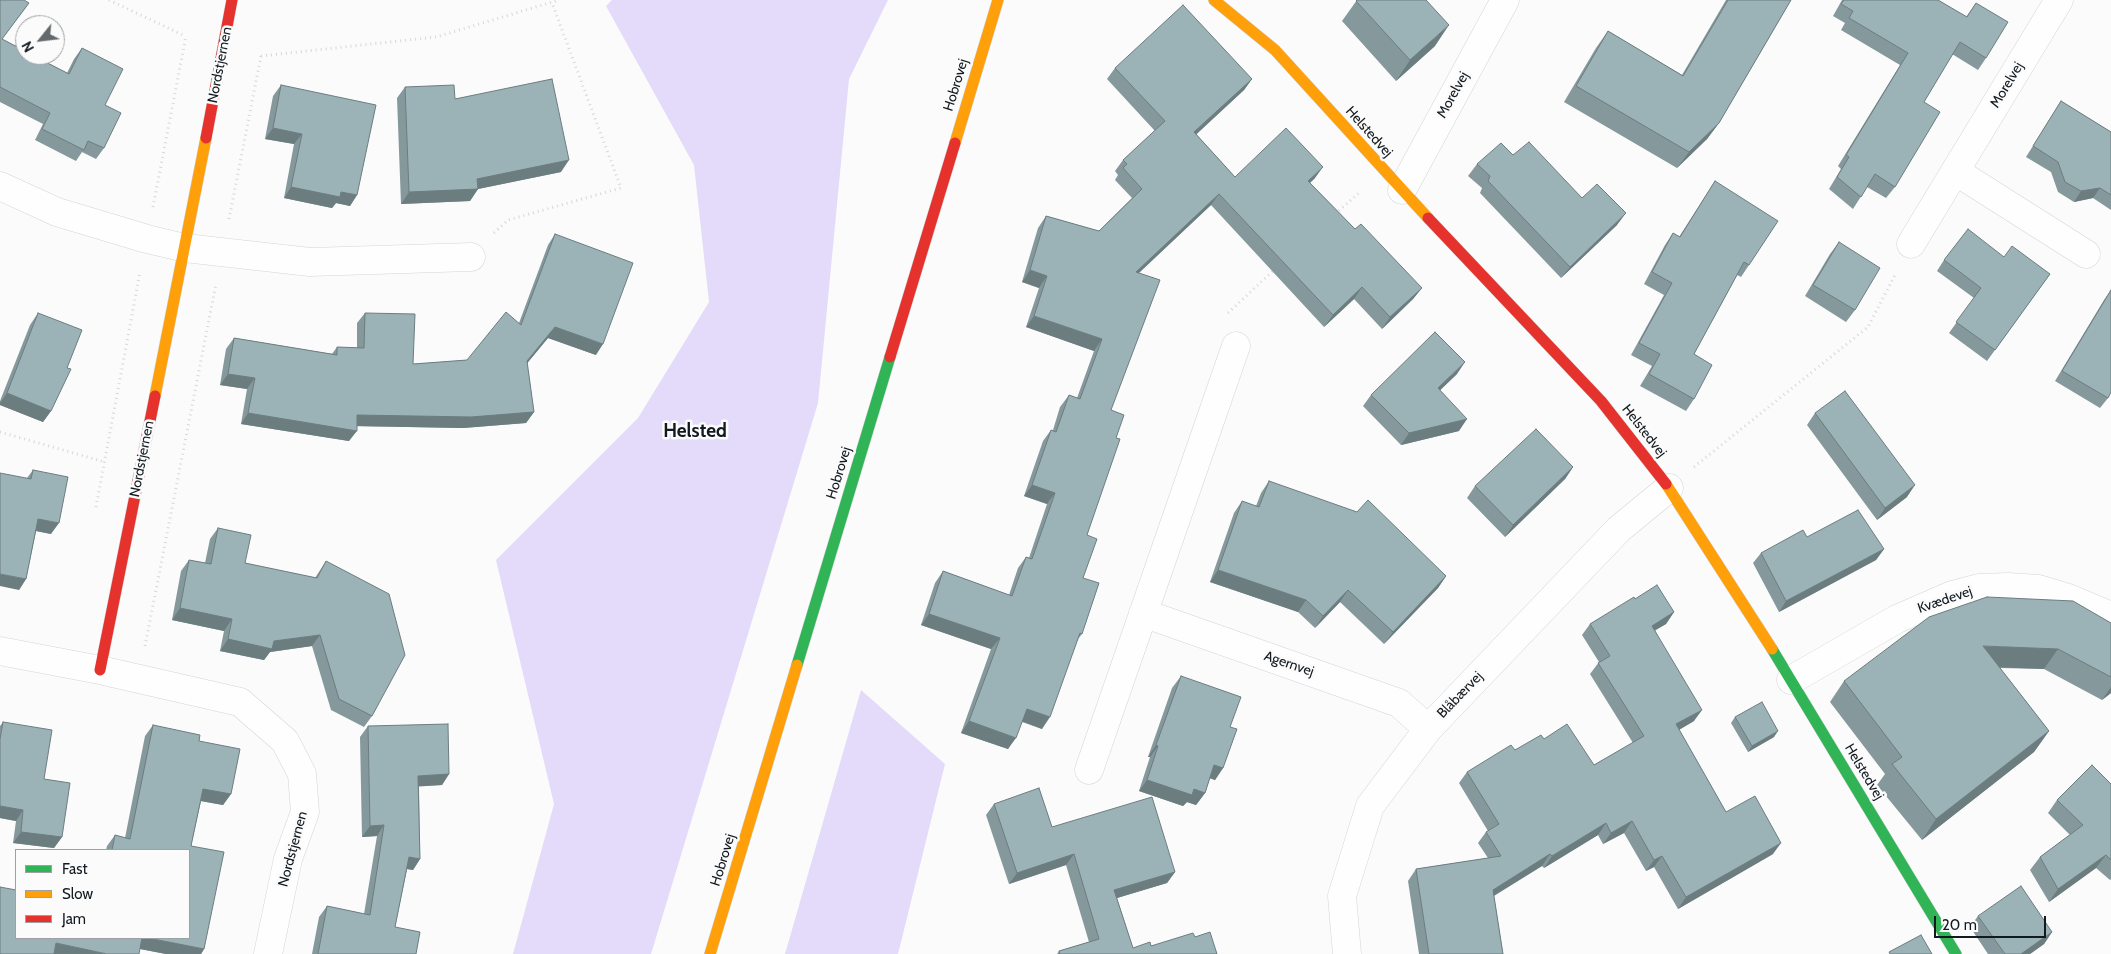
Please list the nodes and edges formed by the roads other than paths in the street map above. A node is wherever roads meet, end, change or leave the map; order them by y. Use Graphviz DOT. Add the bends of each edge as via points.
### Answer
graph roads {
  1 [pos="232,0"];
  2 [pos="998,0"];
  3 [pos="1214,0"];
  4 [pos="1505,0"];
  5 [pos="2059,0"];
  6 [pos="1955,171"];
  7 [pos="0,186"];
  8 [pos="1402,190"];
  9 [pos="1911,244"];
  10 [pos="185,248"];
  11 [pos="2086,254"];
  12 [pos="471,257"];
  13 [pos="1236,346"];
  14 [pos="1669,488"];
  15 [pos="1143,613"];
  16 [pos="2111,616"];
  17 [pos="0,651"];
  18 [pos="100,670"];
  19 [pos="1791,680"];
  20 [pos="1428,729"];
  21 [pos="1089,770"];
  22 [pos="268,954"];
  23 [pos="710,954"];
  24 [pos="1347,954"];
  25 [pos="1956,954"];
  1 -- 10 [label="street, Nordstjernen"];
  2 -- 23 [label="street, Hobrovej"];
  3 -- 8 [label="street, Helstedvej" via="1275,50"];
  4 -- 8 [label="street, Morelvej"];
  5 -- 6 [label="street, Morelvej"];
  6 -- 9 [label="street, Morelvej"];
  6 -- 11 [label="street"];
  7 -- 10 [label="street" via="57,212"];
  8 -- 14 [label="street, Helstedvej" via="1601,401"];
  10 -- 12 [label="street" via="310,262"];
  10 -- 18 [label="street, Nordstjernen"];
  13 -- 15 [label="street"];
  14 -- 19 [label="street, Helstedvej"];
  14 -- 20 [label="street, Blåbærvej" via="1618,529"];
  15 -- 20 [label="street, Agernvej" via="1398,703"];
  15 -- 21 [label="street"];
  16 -- 19 [label="street, Kvædevej" via="2038,589 1979,588 1897,619"];
  17 -- 18 [label="street, Nordstjernen"];
  18 -- 22 [label="street, Nordstjernen" via="240,702 285,741 302,774 305,812 288,859"];
  19 -- 25 [label="street, Helstedvej"];
  20 -- 24 [label="street, Blåbærvej" via="1370,806 1342,896"];
}
